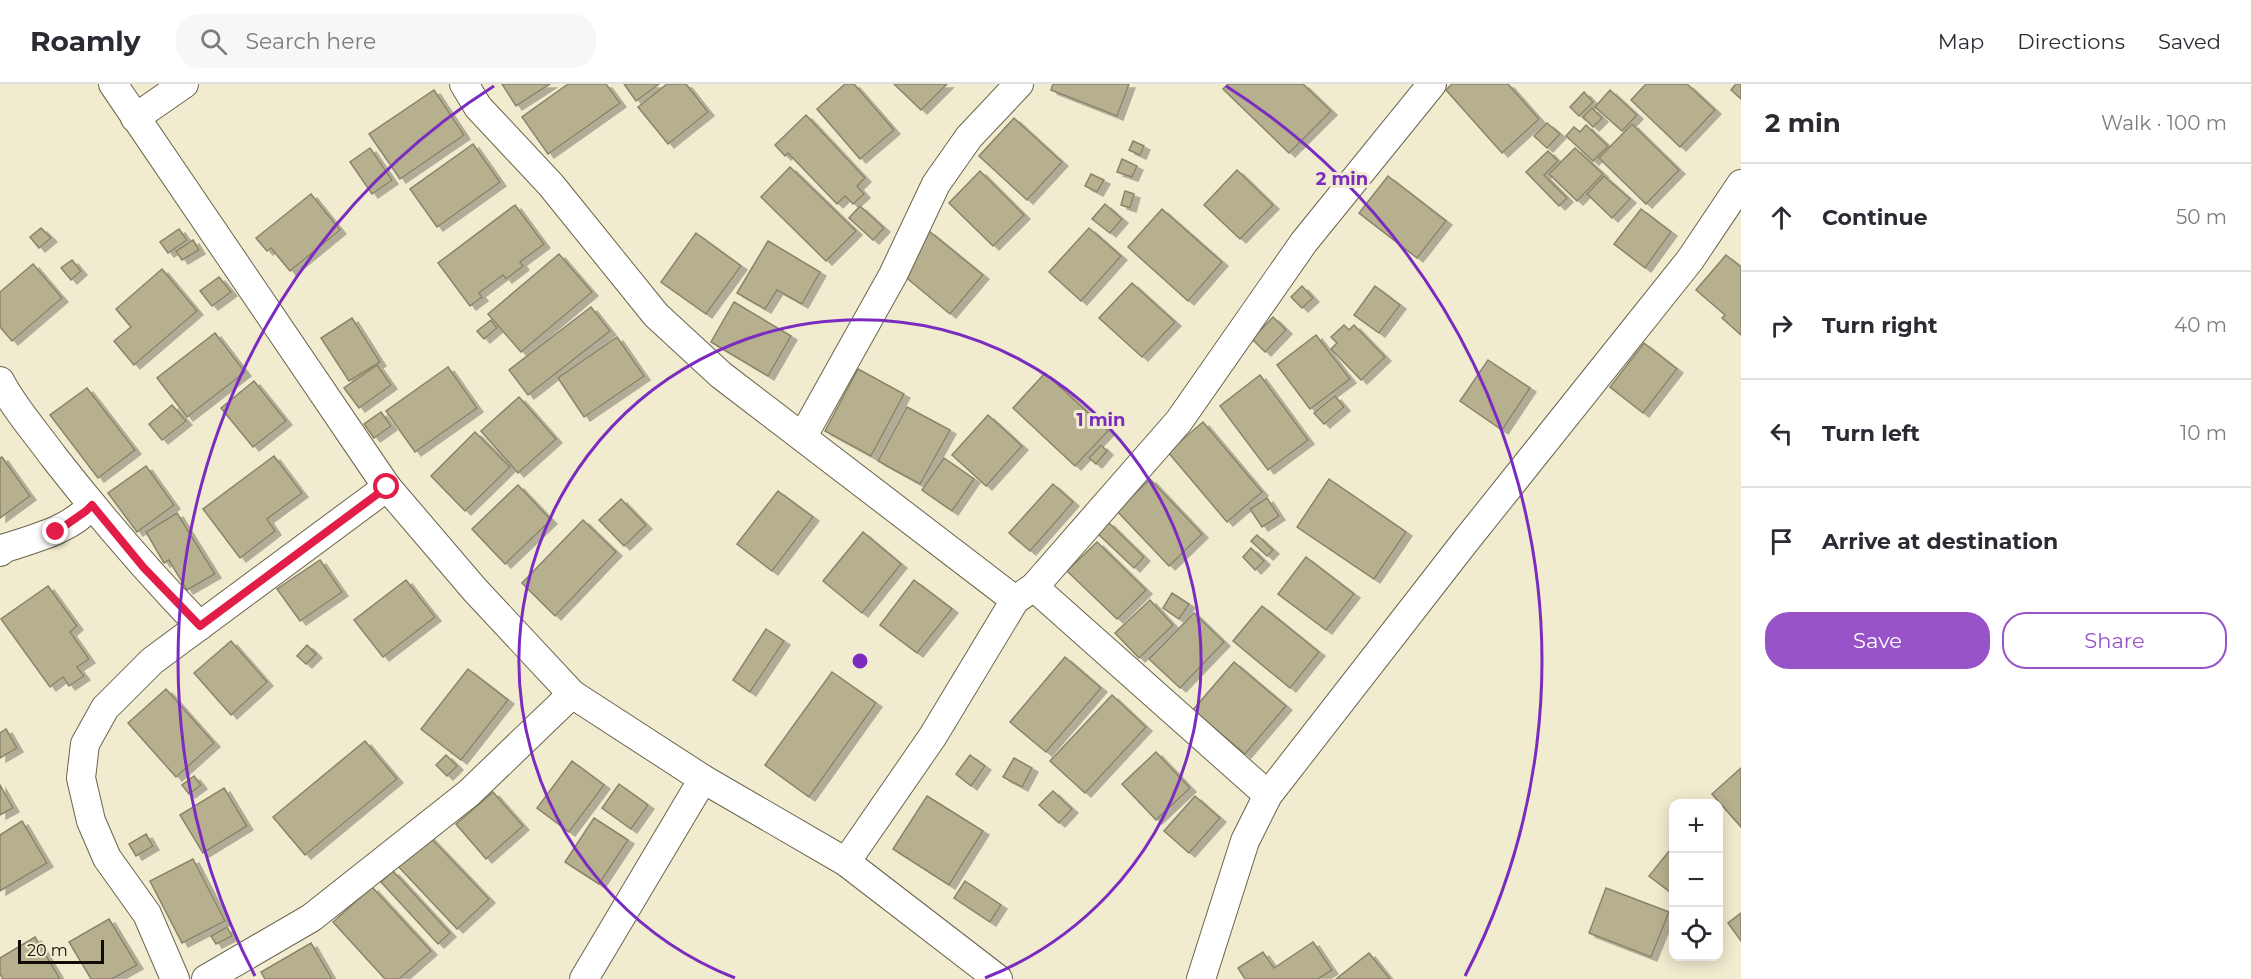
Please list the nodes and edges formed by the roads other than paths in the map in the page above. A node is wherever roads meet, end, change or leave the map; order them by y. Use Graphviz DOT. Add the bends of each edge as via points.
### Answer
graph roads {
  1 [pos="113,84"];
  2 [pos="184,84"];
  3 [pos="464,84"];
  4 [pos="1019,84"];
  5 [pos="1432,84"];
  6 [pos="135,118"];
  7 [pos="1741,184"];
  8 [pos="0,381"];
  9 [pos="803,436"];
  10 [pos="387,487"];
  11 [pos="92,505"];
  12 [pos="0,552"];
  13 [pos="1024,593"];
  14 [pos="200,626"];
  15 [pos="572,694"];
  16 [pos="703,778"];
  17 [pos="1269,795"];
  18 [pos="846,862"];
  19 [pos="175,979"];
  20 [pos="206,979"];
  21 [pos="584,979"];
  22 [pos="998,979"];
  23 [pos="1201,979"];
  1 -- 6 [label="street"];
  2 -- 6 [label="street"];
  3 -- 9 [label="street" via="478,107 551,185 656,315 721,375"];
  4 -- 9 [label="street" via="969,137 936,184 893,274"];
  5 -- 13 [label="street" via="1304,242 1179,421"];
  6 -- 10 [label="street"];
  7 -- 17 [label="street" via="1690,260"];
  8 -- 11 [label="street"];
  9 -- 13 [label="street" via="951,553"];
  10 -- 14 [label="street"];
  10 -- 15 [label="street" via="475,590"];
  11 -- 12 [label="street" via="56,532"];
  11 -- 14 [label="street" via="144,568"];
  13 -- 17 [label="street"];
  13 -- 18 [label="street" via="933,736"];
  14 -- 19 [label="street" via="152,661 105,708 85,744 81,778 91,821 107,858 147,914"];
  15 -- 16 [label="street"];
  15 -- 20 [label="street" via="469,794 311,918"];
  16 -- 18 [label="street"];
  16 -- 21 [label="street"];
  17 -- 23 [label="street" via="1245,841"];
  18 -- 22 [label="street"];
}
